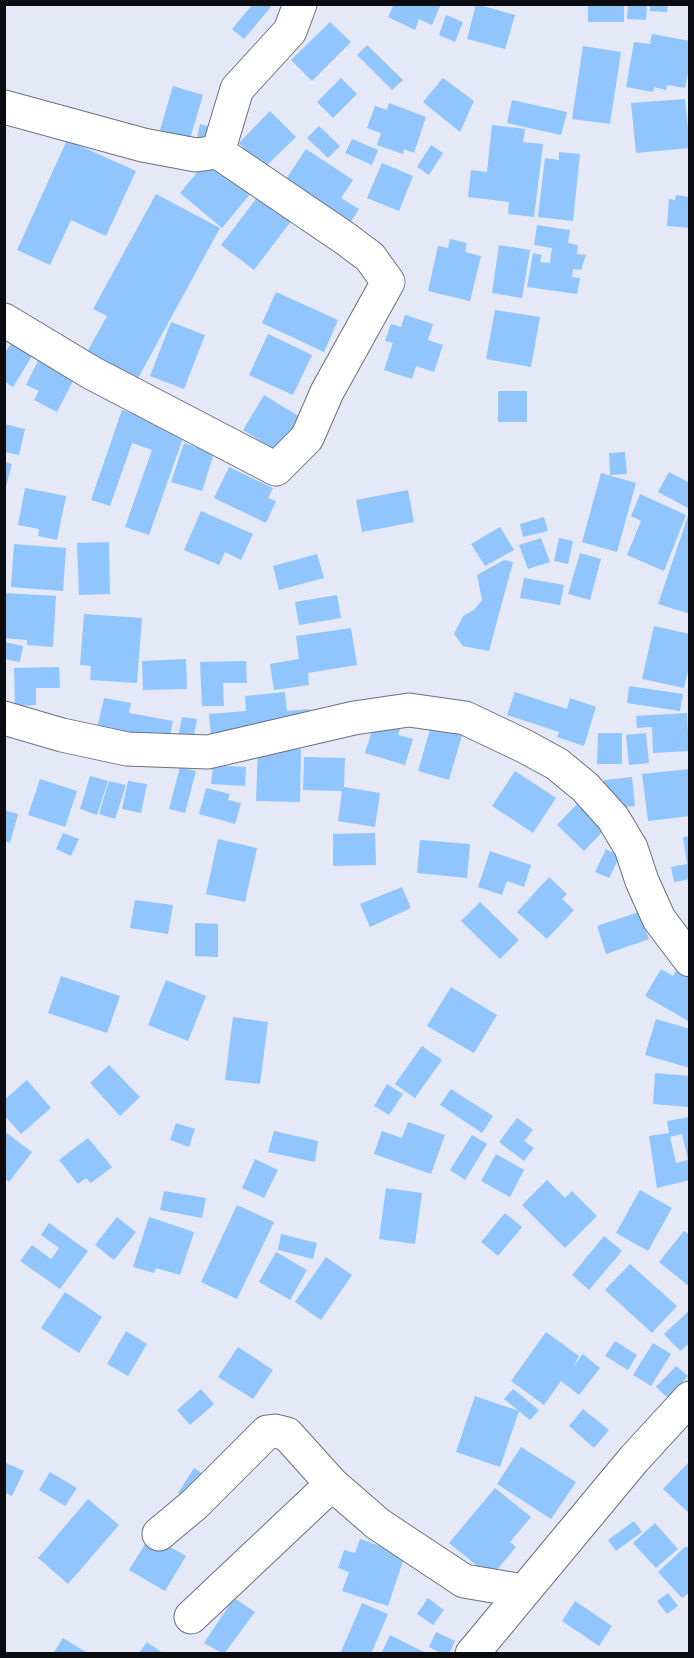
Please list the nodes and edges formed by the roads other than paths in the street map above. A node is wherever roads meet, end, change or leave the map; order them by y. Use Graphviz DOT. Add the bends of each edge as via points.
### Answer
graph roads {
  1 [pos="300,4"];
  2 [pos="4,107"];
  3 [pos="218,152"];
  4 [pos="4,320"];
  5 [pos="4,718"];
  6 [pos="690,960"];
  7 [pos="686,1413"];
  8 [pos="332,1484"];
  9 [pos="159,1534"];
  10 [pos="523,1591"];
  11 [pos="191,1617"];
  12 [pos="472,1653"];
  1 -- 3 [label="street" via="290,31 237,89"];
  2 -- 3 [label="street" via="143,145 196,155"];
  3 -- 4 [label="street" via="370,257 388,282 327,392 307,438 276,469 92,373"];
  5 -- 6 [label="street" via="127,749 208,752 354,718 409,710 465,718 557,764 585,787 613,818 631,848 659,919"];
  7 -- 10 [label="street" via="634,1459"];
  8 -- 9 [label="street" via="287,1434 267,1432"];
  8 -- 10 [label="street" via="378,1524 464,1581"];
  8 -- 11 [label="street"];
  10 -- 12 [label="street"];
}
